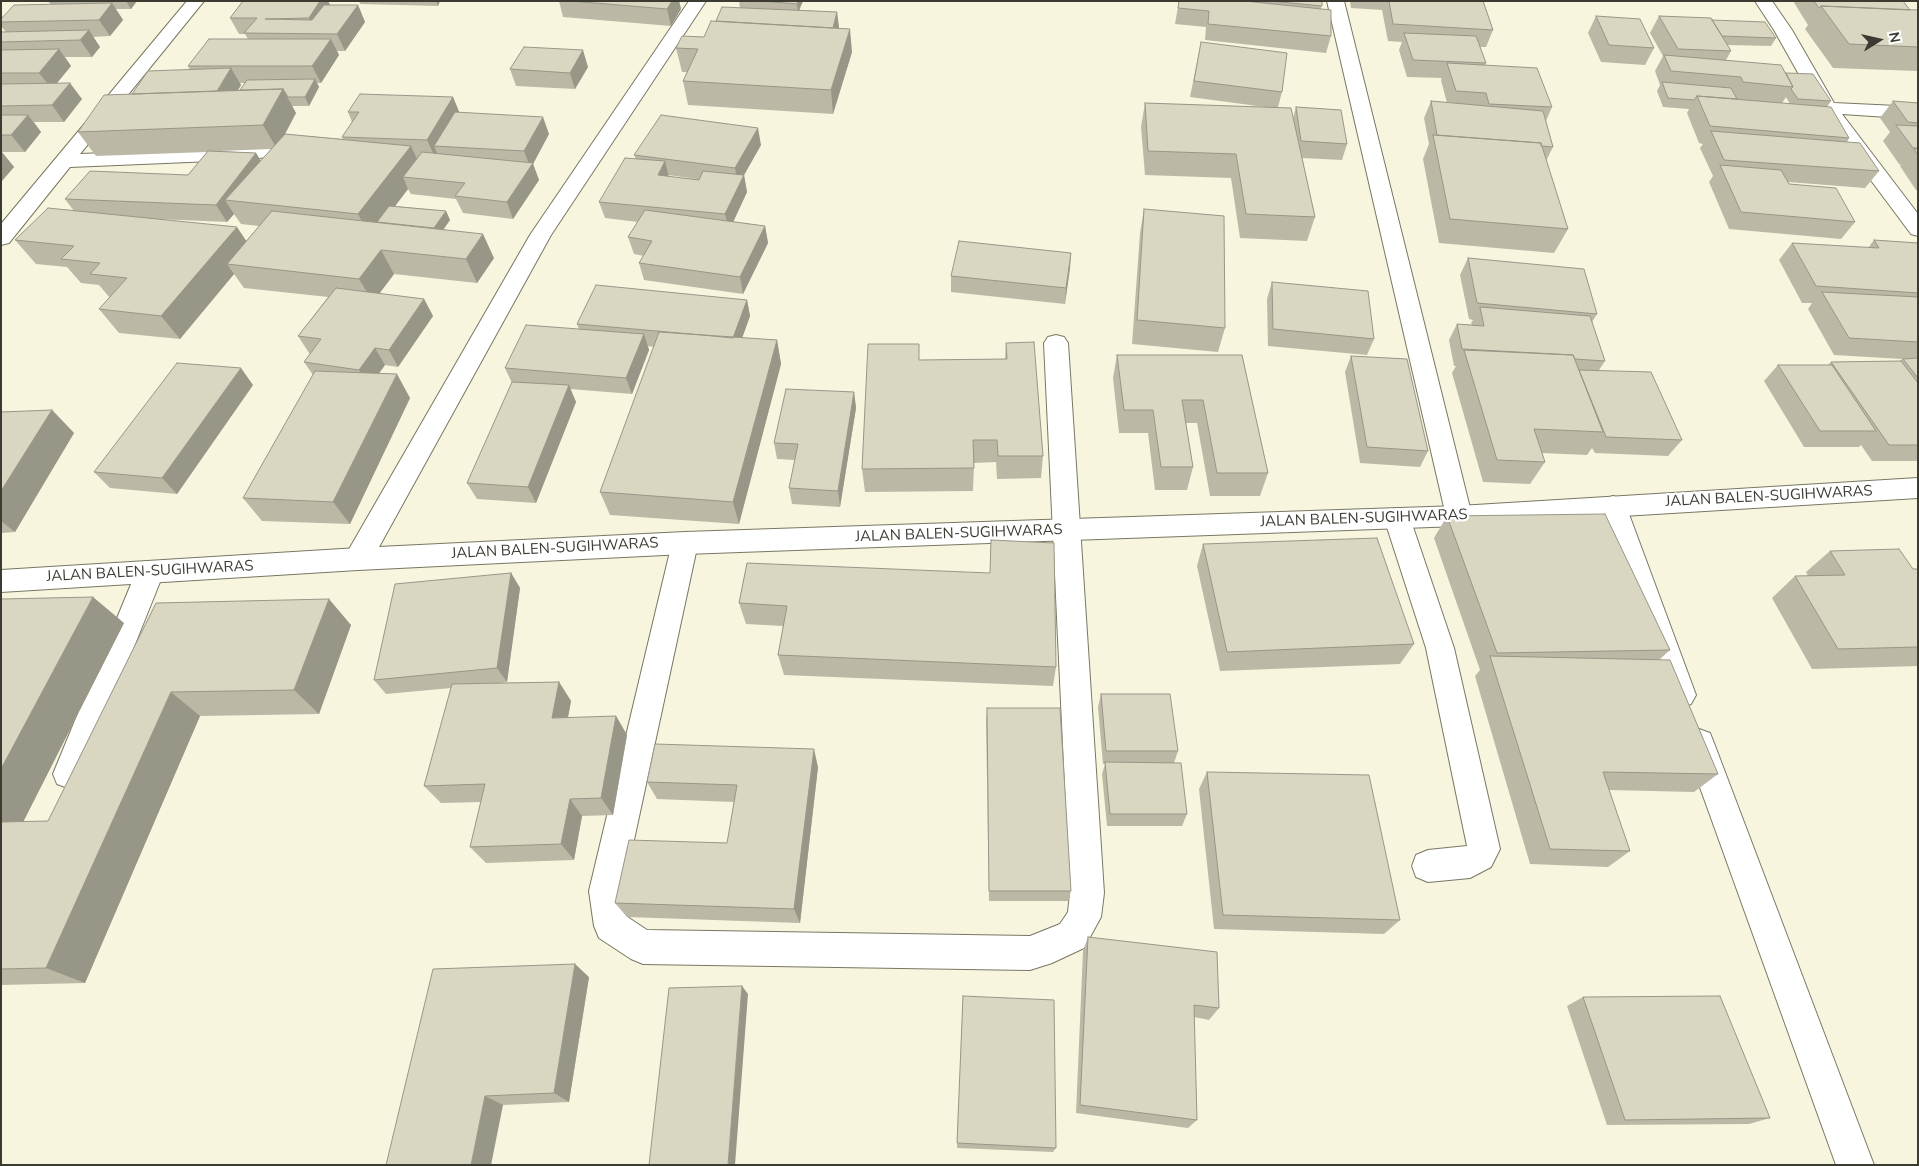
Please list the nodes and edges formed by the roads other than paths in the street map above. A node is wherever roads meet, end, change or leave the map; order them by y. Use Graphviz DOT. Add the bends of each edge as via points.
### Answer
graph roads {
  1 [pos="196,1"];
  2 [pos="698,1"];
  3 [pos="1335,1"];
  4 [pos="1763,1"];
  5 [pos="1827,108"];
  6 [pos="1918,113"];
  7 [pos="324,148"];
  8 [pos="65,161"];
  9 [pos="1918,229"];
  10 [pos="1,238"];
  11 [pos="1056,343"];
  12 [pos="1918,488"];
  13 [pos="1613,506"];
  14 [pos="1459,516"];
  15 [pos="1397,518"];
  16 [pos="1067,530"];
  17 [pos="684,543"];
  18 [pos="358,560"];
  19 [pos="150,572"];
  20 [pos="1,581"];
  21 [pos="68,774"];
  22 [pos="1428,866"];
  23 [pos="1855,1165"];
  1 -- 8 [label="street"];
  2 -- 18 [label="street" via="541,235"];
  3 -- 14 [label="street"];
  4 -- 5 [label="street"];
  5 -- 6 [label="street"];
  5 -- 9 [label="street"];
  7 -- 8 [label="street"];
  8 -- 10 [label="street"];
  11 -- 16 [label="street"];
  12 -- 13 [label="street, JALAN BALEN-SUGIHWARAS"];
  13 -- 14 [label="street, JALAN BALEN-SUGIHWARAS"];
  13 -- 23 [label="street"];
  14 -- 15 [label="street, JALAN BALEN-SUGIHWARAS"];
  15 -- 16 [label="street, JALAN BALEN-SUGIHWARAS"];
  15 -- 22 [label="street" via="1440,648 1484,848 1480,856 1470,862"];
  16 -- 17 [label="street, JALAN BALEN-SUGIHWARAS"];
  16 -- 17 [label="street" via="1088,893 1084,917 1072,936 1030,953 643,946 611,926 606,891"];
  17 -- 18 [label="street, JALAN BALEN-SUGIHWARAS"];
  18 -- 19 [label="street, JALAN BALEN-SUGIHWARAS"];
  19 -- 20 [label="street, JALAN BALEN-SUGIHWARAS"];
  19 -- 21 [label="street"];
}
